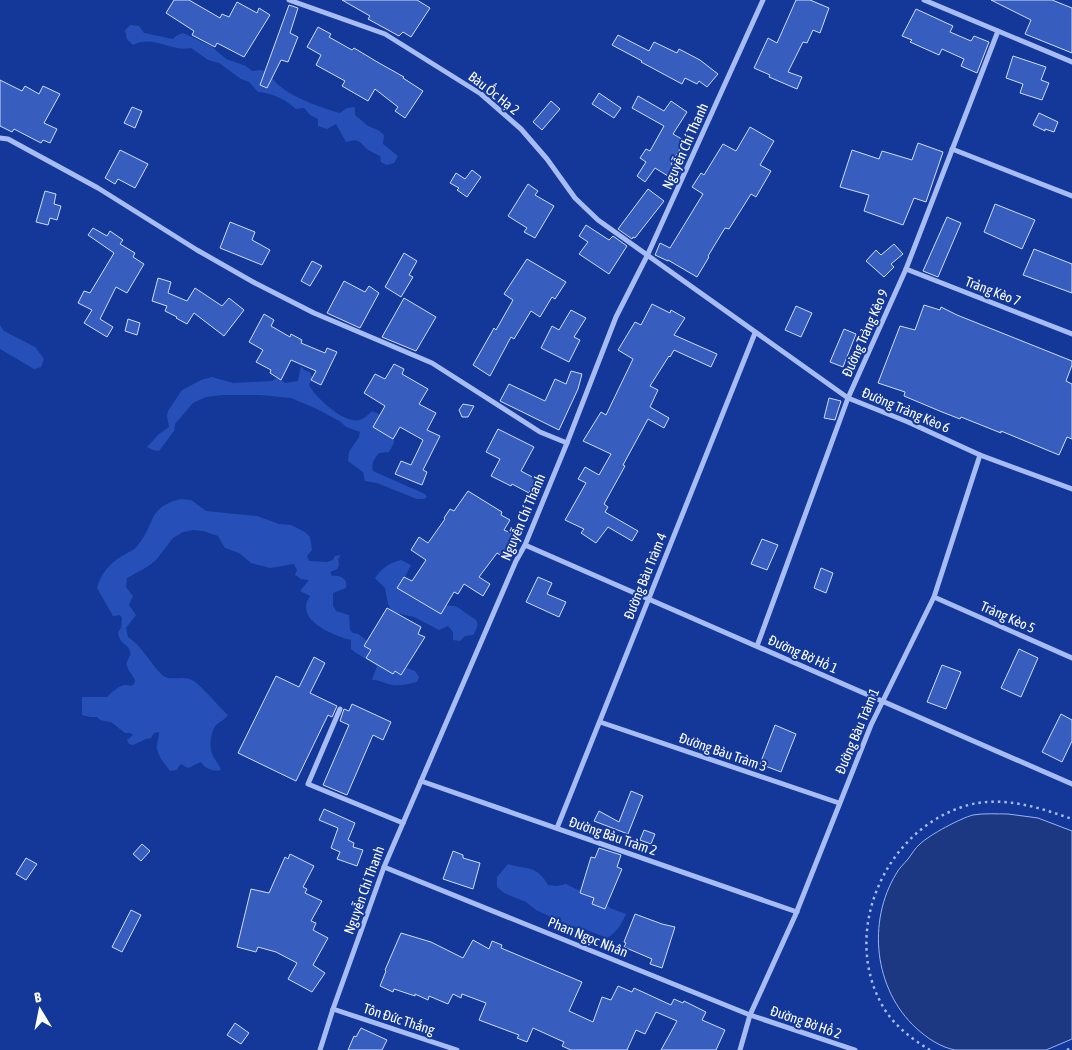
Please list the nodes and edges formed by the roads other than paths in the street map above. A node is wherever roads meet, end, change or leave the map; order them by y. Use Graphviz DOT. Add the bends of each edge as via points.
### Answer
graph roads {
  1 [pos="289,0"];
  2 [pos="763,0"];
  3 [pos="924,0"];
  4 [pos="998,31"];
  5 [pos="1072,62"];
  6 [pos="0,138"];
  7 [pos="952,149"];
  8 [pos="1072,196"];
  9 [pos="647,256"];
  10 [pos="906,269"];
  11 [pos="755,333"];
  12 [pos="1072,334"];
  13 [pos="848,398"];
  14 [pos="567,443"];
  15 [pos="980,455"];
  16 [pos="1072,488"];
  17 [pos="525,545"];
  18 [pos="934,597"];
  19 [pos="648,598"];
  20 [pos="757,646"];
  21 [pos="1072,658"];
  22 [pos="881,702"];
  23 [pos="340,708"];
  24 [pos="600,722"];
  25 [pos="421,781"];
  26 [pos="1072,784"];
  27 [pos="839,803"];
  28 [pos="403,823"];
  29 [pos="557,828"];
  30 [pos="384,867"];
  31 [pos="797,912"];
  32 [pos="333,1009"];
  33 [pos="750,1015"];
  34 [pos="320,1050"];
  35 [pos="457,1050"];
  36 [pos="740,1050"];
  37 [pos="855,1050"];
  1 -- 9 [label="street, Bàu Ốc Hạ 2" via="386,34 481,94 521,129 575,198 598,220"];
  2 -- 9 [label="street, Nguyễn Chí Thanh"];
  3 -- 4 [label="street"];
  4 -- 5 [label="street"];
  4 -- 7 [label="street, Đường Trảng Kèo 9"];
  6 -- 14 [label="street" via="8,139 98,188 197,250 314,313 432,363 540,432"];
  7 -- 8 [label="street"];
  7 -- 10 [label="street, Đường Trảng Kèo 9"];
  9 -- 11 [label="street, Đường Trảng Kèo 6"];
  9 -- 14 [label="street, Nguyễn Chí Thanh" via="616,317"];
  10 -- 12 [label="street, Trảng Kèo 7"];
  10 -- 13 [label="street, Đường Trảng Kèo 9"];
  11 -- 13 [label="street, Đường Trảng Kèo 6"];
  11 -- 19 [label="street, Đường Bàu Tràm 4"];
  13 -- 15 [label="street, Đường Trảng Kèo 6"];
  13 -- 20 [label="street, Đường Trảng Kèo 9"];
  14 -- 17 [label="street, Nguyễn Chí Thanh"];
  15 -- 16 [label="street, Đường Trảng Kèo 6"];
  15 -- 18 [label="street, Đường Bàu Tràm 1"];
  17 -- 19 [label="street, Đường Bờ Hồ 1"];
  17 -- 25 [label="street, Nguyễn Chí Thanh"];
  18 -- 21 [label="street, Trảng Kèo 5"];
  18 -- 22 [label="street, Đường Bàu Tràm 1"];
  19 -- 20 [label="street, Đường Bờ Hồ 1"];
  19 -- 24 [label="street, Đường Bàu Tràm 4"];
  20 -- 22 [label="street, Đường Bờ Hồ 1"];
  22 -- 26 [label="street, Đường Bờ Hồ 1"];
  22 -- 27 [label="street, Đường Bàu Tràm 1"];
  23 -- 28 [label="street" via="308,784"];
  24 -- 27 [label="street, Đường Bàu Tràm 3"];
  24 -- 29 [label="street, Đường Bàu Tràm 4"];
  25 -- 28 [label="street, Nguyễn Chí Thanh"];
  25 -- 29 [label="street, Đường Bàu Tràm 2"];
  27 -- 31 [label="street, Đường Bàu Tràm 1"];
  28 -- 30 [label="street, Nguyễn Chí Thanh"];
  29 -- 31 [label="street, Đường Bàu Tràm 2"];
  30 -- 32 [label="street, Nguyễn Chí Thanh"];
  30 -- 33 [label="street, Phan Ngọc Nhân"];
  31 -- 33 [label="street, Đường Bàu Tràm 1"];
  32 -- 34 [label="street, Nguyễn Chí Thanh"];
  32 -- 35 [label="street, Tôn Đức Thắng"];
  33 -- 36 [label="street"];
  33 -- 37 [label="street, Đường Bờ Hồ 2"];
}
